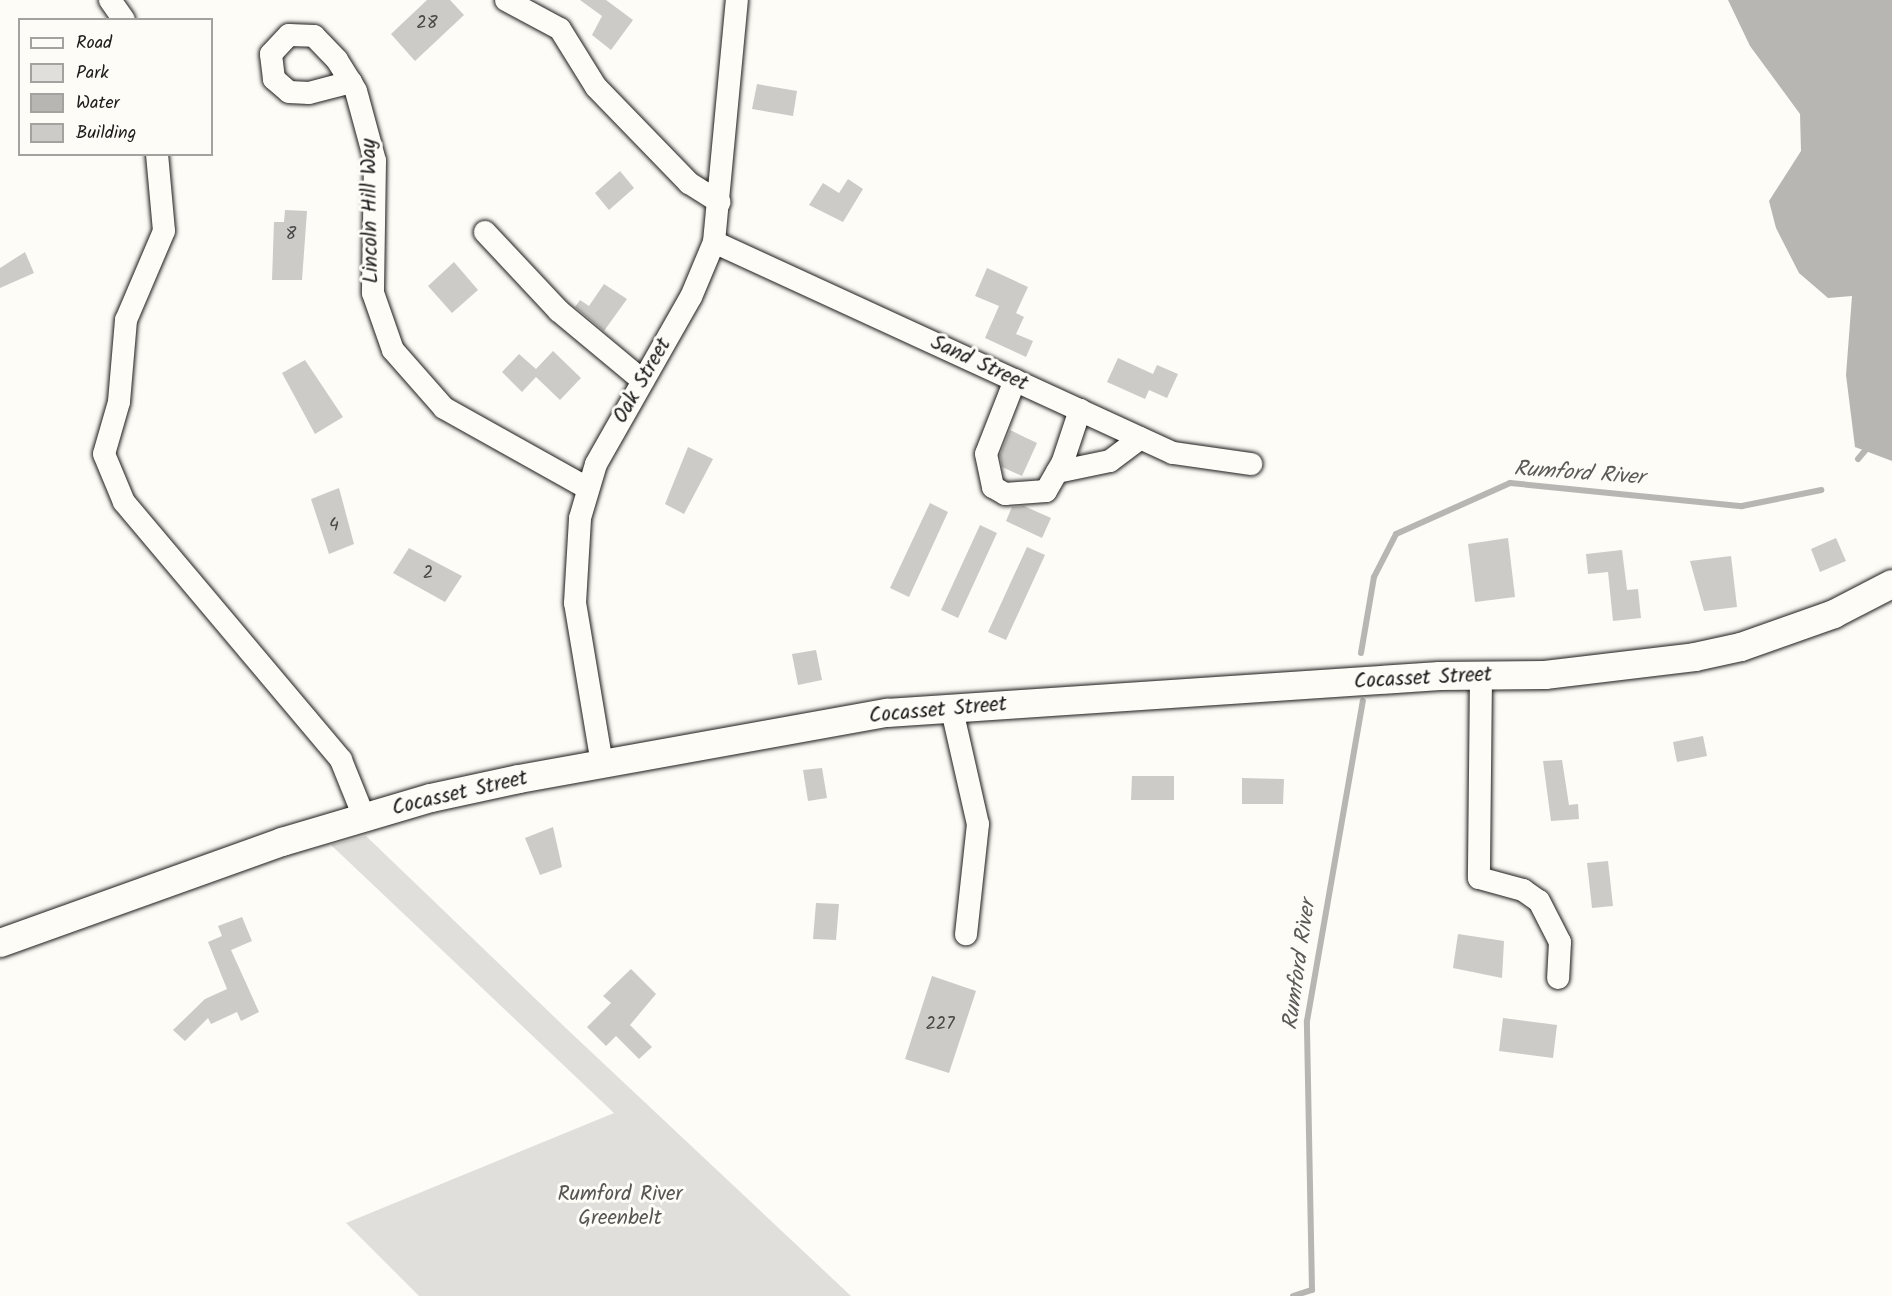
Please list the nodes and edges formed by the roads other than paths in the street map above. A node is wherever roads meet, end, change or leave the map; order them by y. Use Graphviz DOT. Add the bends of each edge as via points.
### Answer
graph roads {
  1 [pos="110,0"];
  2 [pos="506,0"];
  3 [pos="737,0"];
  4 [pos="123,18"];
  5 [pos="351,82"];
  6 [pos="157,156"];
  7 [pos="720,202"];
  8 [pos="484,232"];
  9 [pos="714,242"];
  10 [pos="1015,380"];
  11 [pos="643,381"];
  12 [pos="1080,410"];
  13 [pos="1140,438"];
  14 [pos="1251,464"];
  15 [pos="1057,472"];
  16 [pos="587,488"];
  17 [pos="1892,584"];
  18 [pos="1481,676"];
  19 [pos="952,710"];
  20 [pos="602,764"];
  21 [pos="364,817"];
  22 [pos="966,934"];
  23 [pos="0,943"];
  24 [pos="1558,978"];
  1 -- 4 [label="street"];
  2 -- 7 [label="street" via="560,29 596,87 689,183"];
  3 -- 7 [label="street, Oak Street"];
  5 -- 16 [label="street, Lincoln Hill Way" via="373,141 371,275 393,350 444,408"];
  6 -- 21 [label="street" via="164,231 126,320 119,402 104,454 124,501 341,760"];
  7 -- 9 [label="street, Oak Street"];
  8 -- 11 [label="street" via="559,311"];
  9 -- 10 [label="street, Sand Street"];
  9 -- 11 [label="street, Oak Street" via="691,297"];
  10 -- 12 [label="street, Sand Street"];
  10 -- 15 [label="street" via="986,454 993,487 1005,494 1031,495 1046,491"];
  11 -- 16 [label="street, Oak Street"];
  12 -- 13 [label="street, Sand Street"];
  12 -- 15 [label="street"];
  13 -- 14 [label="street, Sand Street" via="1173,453"];
  13 -- 15 [label="street" via="1110,461"];
  16 -- 20 [label="street, Oak Street" via="576,546 575,603"];
  17 -- 18 [label="main road, Cocasset Street" via="1834,614 1741,647 1624,667"];
  18 -- 19 [label="main road, Cocasset Street"];
  18 -- 24 [label="street" via="1479,878 1523,890 1539,901 1560,942"];
  19 -- 20 [label="main road, Cocasset Street" via="850,718"];
  19 -- 22 [label="street" via="978,824"];
  20 -- 21 [label="main road, Cocasset Street" via="470,789"];
  21 -- 23 [label="main road, Cocasset Street"];
}
